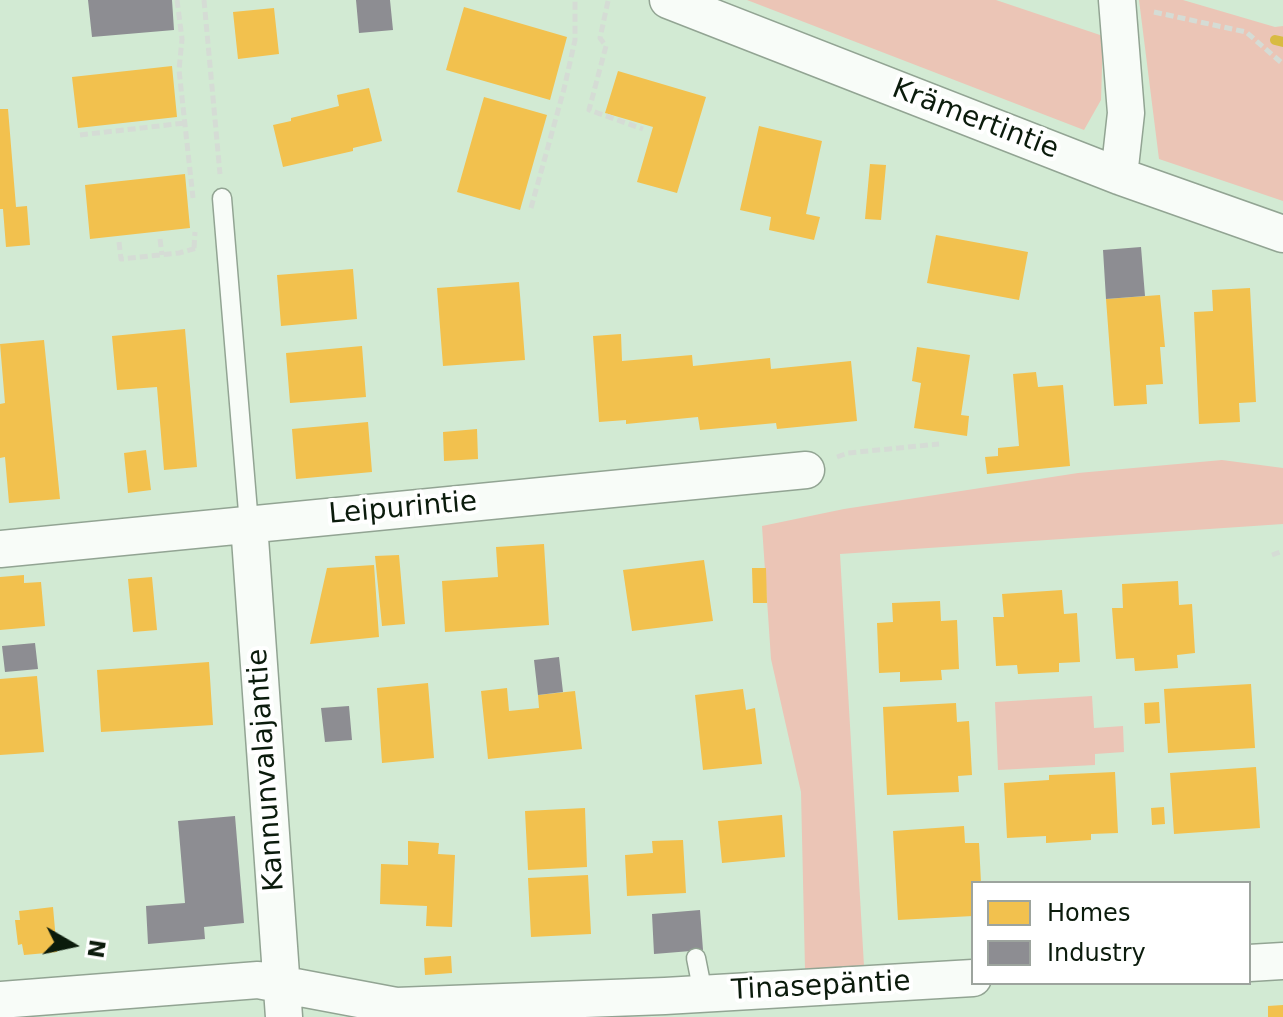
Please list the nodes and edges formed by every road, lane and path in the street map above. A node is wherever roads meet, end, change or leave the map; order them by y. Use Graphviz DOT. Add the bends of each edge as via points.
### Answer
graph roads {
  1 [pos="177,0"];
  2 [pos="204,0"];
  3 [pos="575,0"];
  4 [pos="668,0"];
  5 [pos="608,1"];
  6 [pos="1117,2"];
  7 [pos="1283,64"];
  8 [pos="185,123"];
  9 [pos="643,129"];
  10 [pos="80,135"];
  11 [pos="1119,176"];
  12 [pos="222,198"];
  13 [pos="194,208"];
  14 [pos="531,208"];
  15 [pos="196,222"];
  16 [pos="1283,234"];
  17 [pos="160,239"];
  18 [pos="119,242"];
  19 [pos="226,247"];
  20 [pos="194,248"];
  21 [pos="162,255"];
  22 [pos="939,444"];
  23 [pos="806,470"];
  24 [pos="249,524"];
  25 [pos="0,549"];
  26 [pos="1283,551"];
  27 [pos="1272,555"];
  28 [pos="696,958"];
  29 [pos="1283,961"];
  30 [pos="1251,963"];
  31 [pos="971,978"];
  32 [pos="703,993"];
  33 [pos="0,1000"];
  34 [pos="283,1000"];
  1 -- 8 [label="path"];
  2 -- 12 [label="path"];
  3 -- 14 [label="path" via="572,52"];
  4 -- 11 [label="street, Krämertintie"];
  5 -- 9 [label="path" via="600,38 606,46 589,110"];
  6 -- 7 [label="path" via="1246,32"];
  6 -- 11 [label="street" via="1126,113"];
  8 -- 10 [label="path"];
  8 -- 13 [label="path"];
  11 -- 16 [label="street, Krämertintie"];
  12 -- 19 [label="lane"];
  15 -- 20 [label="path"];
  17 -- 21 [label="path"];
  18 -- 21 [label="path" via="121,259"];
  19 -- 20 [label="path"];
  19 -- 24 [label="lane"];
  20 -- 21 [label="path"];
  22 -- 23 [label="path" via="848,453"];
  23 -- 24 [label="street, Leipurintie"];
  24 -- 25 [label="street, Leipurintie"];
  24 -- 34 [label="street, Kannunvalajantie"];
  26 -- 27 [label="path"];
  28 -- 32 [label="lane"];
  29 -- 30 [label="street"];
  31 -- 32 [label="street, Tinasepäntie"];
  32 -- 34 [label="street, Tinasepäntie" via="396,1006"];
  33 -- 34 [label="street, Tinasepäntie" via="258,980"];
}
